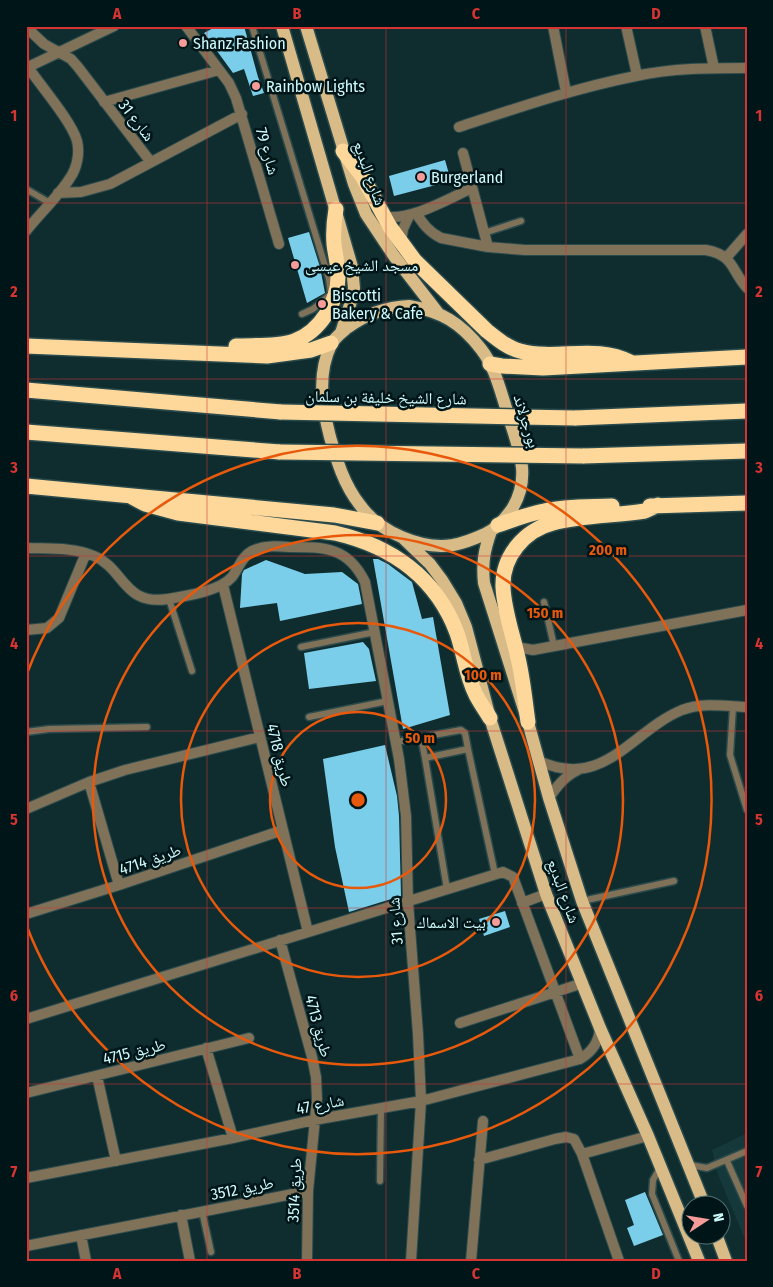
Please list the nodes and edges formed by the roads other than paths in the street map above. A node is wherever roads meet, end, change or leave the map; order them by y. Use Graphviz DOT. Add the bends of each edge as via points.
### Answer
graph roads {
  1 [pos="114,26"];
  2 [pos="186,26"];
  3 [pos="252,26"];
  4 [pos="282,26"];
  5 [pos="306,26"];
  6 [pos="553,26"];
  7 [pos="626,26"];
  8 [pos="705,26"];
  9 [pos="26,27"];
  10 [pos="100,29"];
  11 [pos="57,52"];
  12 [pos="27,68"];
  13 [pos="714,68"];
  14 [pos="747,68"];
  15 [pos="219,70"];
  16 [pos="637,75"];
  17 [pos="566,92"];
  18 [pos="104,102"];
  19 [pos="242,114"];
  20 [pos="458,127"];
  21 [pos="343,151"];
  22 [pos="463,153"];
  23 [pos="150,161"];
  24 [pos="472,188"];
  25 [pos="26,189"];
  26 [pos="58,193"];
  27 [pos="50,203"];
  28 [pos="336,209"];
  29 [pos="413,214"];
  30 [pos="384,216"];
  31 [pos="521,221"];
  32 [pos="28,227"];
  33 [pos="484,233"];
  34 [pos="747,234"];
  35 [pos="401,243"];
  36 [pos="279,244"];
  37 [pos="488,247"];
  38 [pos="726,258"];
  39 [pos="747,288"];
  40 [pos="438,313"];
  41 [pos="302,314"];
  42 [pos="336,338"];
  43 [pos="26,346"];
  44 [pos="200,354"];
  45 [pos="747,357"];
  46 [pos="630,362"];
  47 [pos="490,364"];
  48 [pos="26,390"];
  49 [pos="747,411"];
  50 [pos="26,432"];
  51 [pos="747,451"];
  52 [pos="26,486"];
  53 [pos="130,496"];
  54 [pos="747,503"];
  55 [pos="658,505"];
  56 [pos="377,523"];
  57 [pos="495,528"];
  58 [pos="402,537"];
  59 [pos="26,548"];
  60 [pos="86,553"];
  61 [pos="223,584"];
  62 [pos="169,599"];
  63 [pos="544,602"];
  64 [pos="747,610"];
  65 [pos="26,630"];
  66 [pos="375,632"];
  67 [pos="554,646"];
  68 [pos="301,647"];
  69 [pos="522,652"];
  70 [pos="192,671"];
  71 [pos="388,701"];
  72 [pos="733,706"];
  73 [pos="747,707"];
  74 [pos="309,717"];
  75 [pos="490,718"];
  76 [pos="528,722"];
  77 [pos="147,727"];
  78 [pos="26,732"];
  79 [pos="260,737"];
  80 [pos="421,737"];
  81 [pos="396,742"];
  82 [pos="468,749"];
  83 [pos="425,758"];
  84 [pos="539,761"];
  85 [pos="582,768"];
  86 [pos="89,782"];
  87 [pos="549,798"];
  88 [pos="26,809"];
  89 [pos="747,810"];
  90 [pos="283,830"];
  91 [pos="495,874"];
  92 [pos="674,880"];
  93 [pos="119,885"];
  94 [pos="447,889"];
  95 [pos="546,894"];
  96 [pos="582,901"];
  97 [pos="408,902"];
  98 [pos="522,903"];
  99 [pos="26,914"];
  100 [pos="308,932"];
  101 [pos="280,940"];
  102 [pos="583,983"];
  103 [pos="556,993"];
  104 [pos="26,1019"];
  105 [pos="460,1023"];
  106 [pos="600,1028"];
  107 [pos="248,1038"];
  108 [pos="206,1048"];
  109 [pos="580,1059"];
  110 [pos="97,1076"];
  111 [pos="26,1093"];
  112 [pos="420,1101"];
  113 [pos="381,1108"];
  114 [pos="314,1120"];
  115 [pos="483,1121"];
  116 [pos="648,1136"];
  117 [pos="233,1138"];
  118 [pos="747,1151"];
  119 [pos="582,1154"];
  120 [pos="479,1160"];
  121 [pos="727,1160"];
  122 [pos="116,1161"];
  123 [pos="688,1164"];
  124 [pos="661,1166"];
  125 [pos="26,1178"];
  126 [pos="380,1181"];
  127 [pos="308,1191"];
  128 [pos="700,1194"];
  129 [pos="747,1206"];
  130 [pos="202,1211"];
  131 [pos="181,1215"];
  132 [pos="81,1235"];
  133 [pos="720,1244"];
  134 [pos="26,1246"];
  135 [pos="211,1252"];
  136 [pos="86,1261"];
  137 [pos="190,1261"];
  138 [pos="307,1261"];
  139 [pos="411,1261"];
  140 [pos="471,1261"];
  141 [pos="619,1261"];
  142 [pos="679,1261"];
  143 [pos="699,1261"];
  144 [pos="726,1261"];
  1 -- 10 [label="street"];
  2 -- 15 [label="street, شارع 79"];
  3 -- 41 [label="lane" via="329,279 331,294"];
  4 -- 28 [label="main road"];
  5 -- 21 [label="main road, شارع البديع"];
  6 -- 17 [label="street"];
  7 -- 16 [label="street"];
  8 -- 13 [label="street"];
  9 -- 11 [label="street, شارع 31"];
  10 -- 11 [label="street"];
  11 -- 12 [label="street"];
  11 -- 18 [label="street, شارع 31" via="71,59"];
  12 -- 26 [label="street" via="72,129 77,141 77,163"];
  13 -- 14 [label="street"];
  13 -- 16 [label="street"];
  15 -- 18 [label="street"];
  15 -- 19 [label="street, شارع 79" via="229,83"];
  16 -- 17 [label="street"];
  17 -- 20 [label="street"];
  18 -- 23 [label="street, شارع 31"];
  19 -- 23 [label="street, شارع 31"];
  19 -- 36 [label="street, شارع 79"];
  21 -- 30 [label="highway" via="362,176"];
  21 -- 40 [label="main road, شارع البديع" via="366,214"];
  22 -- 24 [label="street"];
  23 -- 26 [label="street" via="96,189"];
  24 -- 29 [label="street"];
  24 -- 33 [label="street"];
  25 -- 27 [label="lane"];
  26 -- 27 [label="street"];
  27 -- 32 [label="street"];
  28 -- 42 [label="main road" via="352,267 354,288 352,302"];
  28 -- 44 [label="highway" via="333,226 338,275 331,307 322,321 295,340"];
  29 -- 30 [label="street" via="396,218"];
  29 -- 35 [label="street" via="403,229"];
  29 -- 37 [label="street" via="441,238"];
  30 -- 35 [label="highway"];
  31 -- 33 [label="lane"];
  33 -- 37 [label="street"];
  34 -- 38 [label="street"];
  35 -- 46 [label="highway" via="415,261 487,331 518,351 598,352"];
  37 -- 38 [label="street" via="706,250"];
  38 -- 39 [label="street"];
  40 -- 42 [label="main road, بورجرلاند" via="409,306 387,308 366,316"];
  40 -- 47 [label="main road, بورجرلاند" via="466,333 482,349"];
  42 -- 44 [label="highway" via="311,350 280,355"];
  42 -- 56 [label="main road, بورجرلاند" via="322,379 328,430 338,467 351,492"];
  43 -- 44 [label="highway"];
  45 -- 46 [label="highway"];
  46 -- 47 [label="highway" via="543,368"];
  47 -- 57 [label="main road, بورجرلاند" via="522,461 523,476 521,492"];
  48 -- 49 [label="highway, شارع الشيخ خليفة بن سلمان, bridge" via="281,412 575,418"];
  50 -- 51 [label="highway, bridge" via="280,452 583,456"];
  52 -- 53 [label="highway"];
  53 -- 56 [label="highway" via="334,514"];
  53 -- 75 [label="highway" via="161,510 335,533 388,551 417,572 440,600 457,633 476,696"];
  54 -- 55 [label="highway"];
  55 -- 57 [label="highway" via="561,508 530,514"];
  55 -- 69 [label="highway" via="645,512 553,523 527,535 510,557 503,586"];
  56 -- 58 [label="main road, بورجرلاند"];
  57 -- 58 [label="main road, بورجرلاند" via="468,542 444,546"];
  57 -- 76 [label="main road, شارع البديع" via="484,551 484,584"];
  58 -- 75 [label="main road, شارع البديع" via="430,564 456,603 466,627"];
  59 -- 60 [label="street"];
  60 -- 62 [label="street" via="107,564 129,590 138,595 148,599"];
  60 -- 65 [label="street" via="59,618 47,628"];
  61 -- 62 [label="street"];
  61 -- 66 [label="street, شارع 31" via="233,576 250,551 267,546 329,549 355,565 365,582"];
  61 -- 79 [label="street, طريق 4718"];
  62 -- 70 [label="lane"];
  63 -- 67 [label="lane"];
  64 -- 67 [label="street"];
  66 -- 68 [label="lane"];
  66 -- 71 [label="street, شارع 31"];
  67 -- 69 [label="street"];
  69 -- 76 [label="highway"];
  71 -- 74 [label="lane"];
  71 -- 81 [label="street, شارع 31"];
  72 -- 73 [label="street"];
  72 -- 85 [label="street" via="695,706 683,710 611,758"];
  72 -- 89 [label="lane" via="730,755"];
  75 -- 95 [label="main road, شارع البديع"];
  76 -- 84 [label="main road, شارع البديع"];
  77 -- 78 [label="lane"];
  79 -- 86 [label="street" via="142,765"];
  79 -- 90 [label="street, طريق 4718"];
  80 -- 81 [label="lane"];
  80 -- 82 [label="lane" via="461,730 465,733"];
  80 -- 83 [label="lane"];
  81 -- 97 [label="street, شارع 31" via="406,816"];
  82 -- 83 [label="lane"];
  82 -- 91 [label="lane"];
  83 -- 94 [label="lane"];
  84 -- 85 [label="street" via="560,769"];
  84 -- 87 [label="main road, شارع البديع"];
  85 -- 87 [label="street" via="564,779"];
  86 -- 88 [label="street"];
  86 -- 93 [label="street"];
  87 -- 96 [label="main road, شارع البديع"];
  90 -- 93 [label="street, طريق 4714"];
  90 -- 100 [label="street, طريق 4718"];
  91 -- 94 [label="street"];
  91 -- 98 [label="street" via="503,872 513,877"];
  92 -- 96 [label="lane"];
  93 -- 99 [label="street, طريق 4714"];
  94 -- 97 [label="street"];
  95 -- 98 [label="street"];
  95 -- 102 [label="main road, شارع البديع"];
  96 -- 123 [label="main road, شارع البديع"];
  97 -- 100 [label="street"];
  97 -- 112 [label="street, شارع 31"];
  98 -- 103 [label="street"];
  100 -- 101 [label="street"];
  101 -- 104 [label="street"];
  101 -- 114 [label="street, طريق 4713" via="312,1056 317,1099"];
  102 -- 103 [label="street"];
  102 -- 106 [label="main road, شارع البديع"];
  103 -- 105 [label="street"];
  103 -- 109 [label="street"];
  106 -- 109 [label="street" via="594,1046"];
  106 -- 116 [label="main road, شارع البديع"];
  107 -- 108 [label="street, طريق 4715"];
  108 -- 110 [label="street, طريق 4715"];
  108 -- 117 [label="street"];
  109 -- 112 [label="street, شارع 47"];
  110 -- 111 [label="street, طريق 4715"];
  110 -- 122 [label="street"];
  112 -- 113 [label="street, شارع 47"];
  112 -- 139 [label="street, شارع 31"];
  113 -- 114 [label="street, شارع 47"];
  113 -- 126 [label="lane"];
  114 -- 117 [label="street, شارع 47"];
  114 -- 127 [label="street, طريق 3514"];
  115 -- 120 [label="street"];
  116 -- 119 [label="street"];
  116 -- 124 [label="main road, شارع البديع"];
  117 -- 122 [label="street, شارع 47"];
  118 -- 121 [label="lane"];
  119 -- 120 [label="street" via="574,1139 566,1137"];
  119 -- 141 [label="street"];
  120 -- 140 [label="street"];
  121 -- 123 [label="lane" via="707,1168"];
  121 -- 129 [label="lane"];
  122 -- 125 [label="street, شارع 47"];
  123 -- 128 [label="main road, شارع البديع"];
  124 -- 142 [label="lane" via="653,1180 652,1194"];
  124 -- 143 [label="main road, شارع البديع"];
  127 -- 130 [label="street, طريق 3512"];
  127 -- 138 [label="street, طريق 3514"];
  130 -- 131 [label="street, طريق 3512"];
  130 -- 135 [label="lane"];
  131 -- 132 [label="street, طريق 3512"];
  131 -- 137 [label="street"];
  132 -- 134 [label="street, طريق 3512"];
  132 -- 136 [label="street"];
  133 -- 144 [label="main road"];
}
